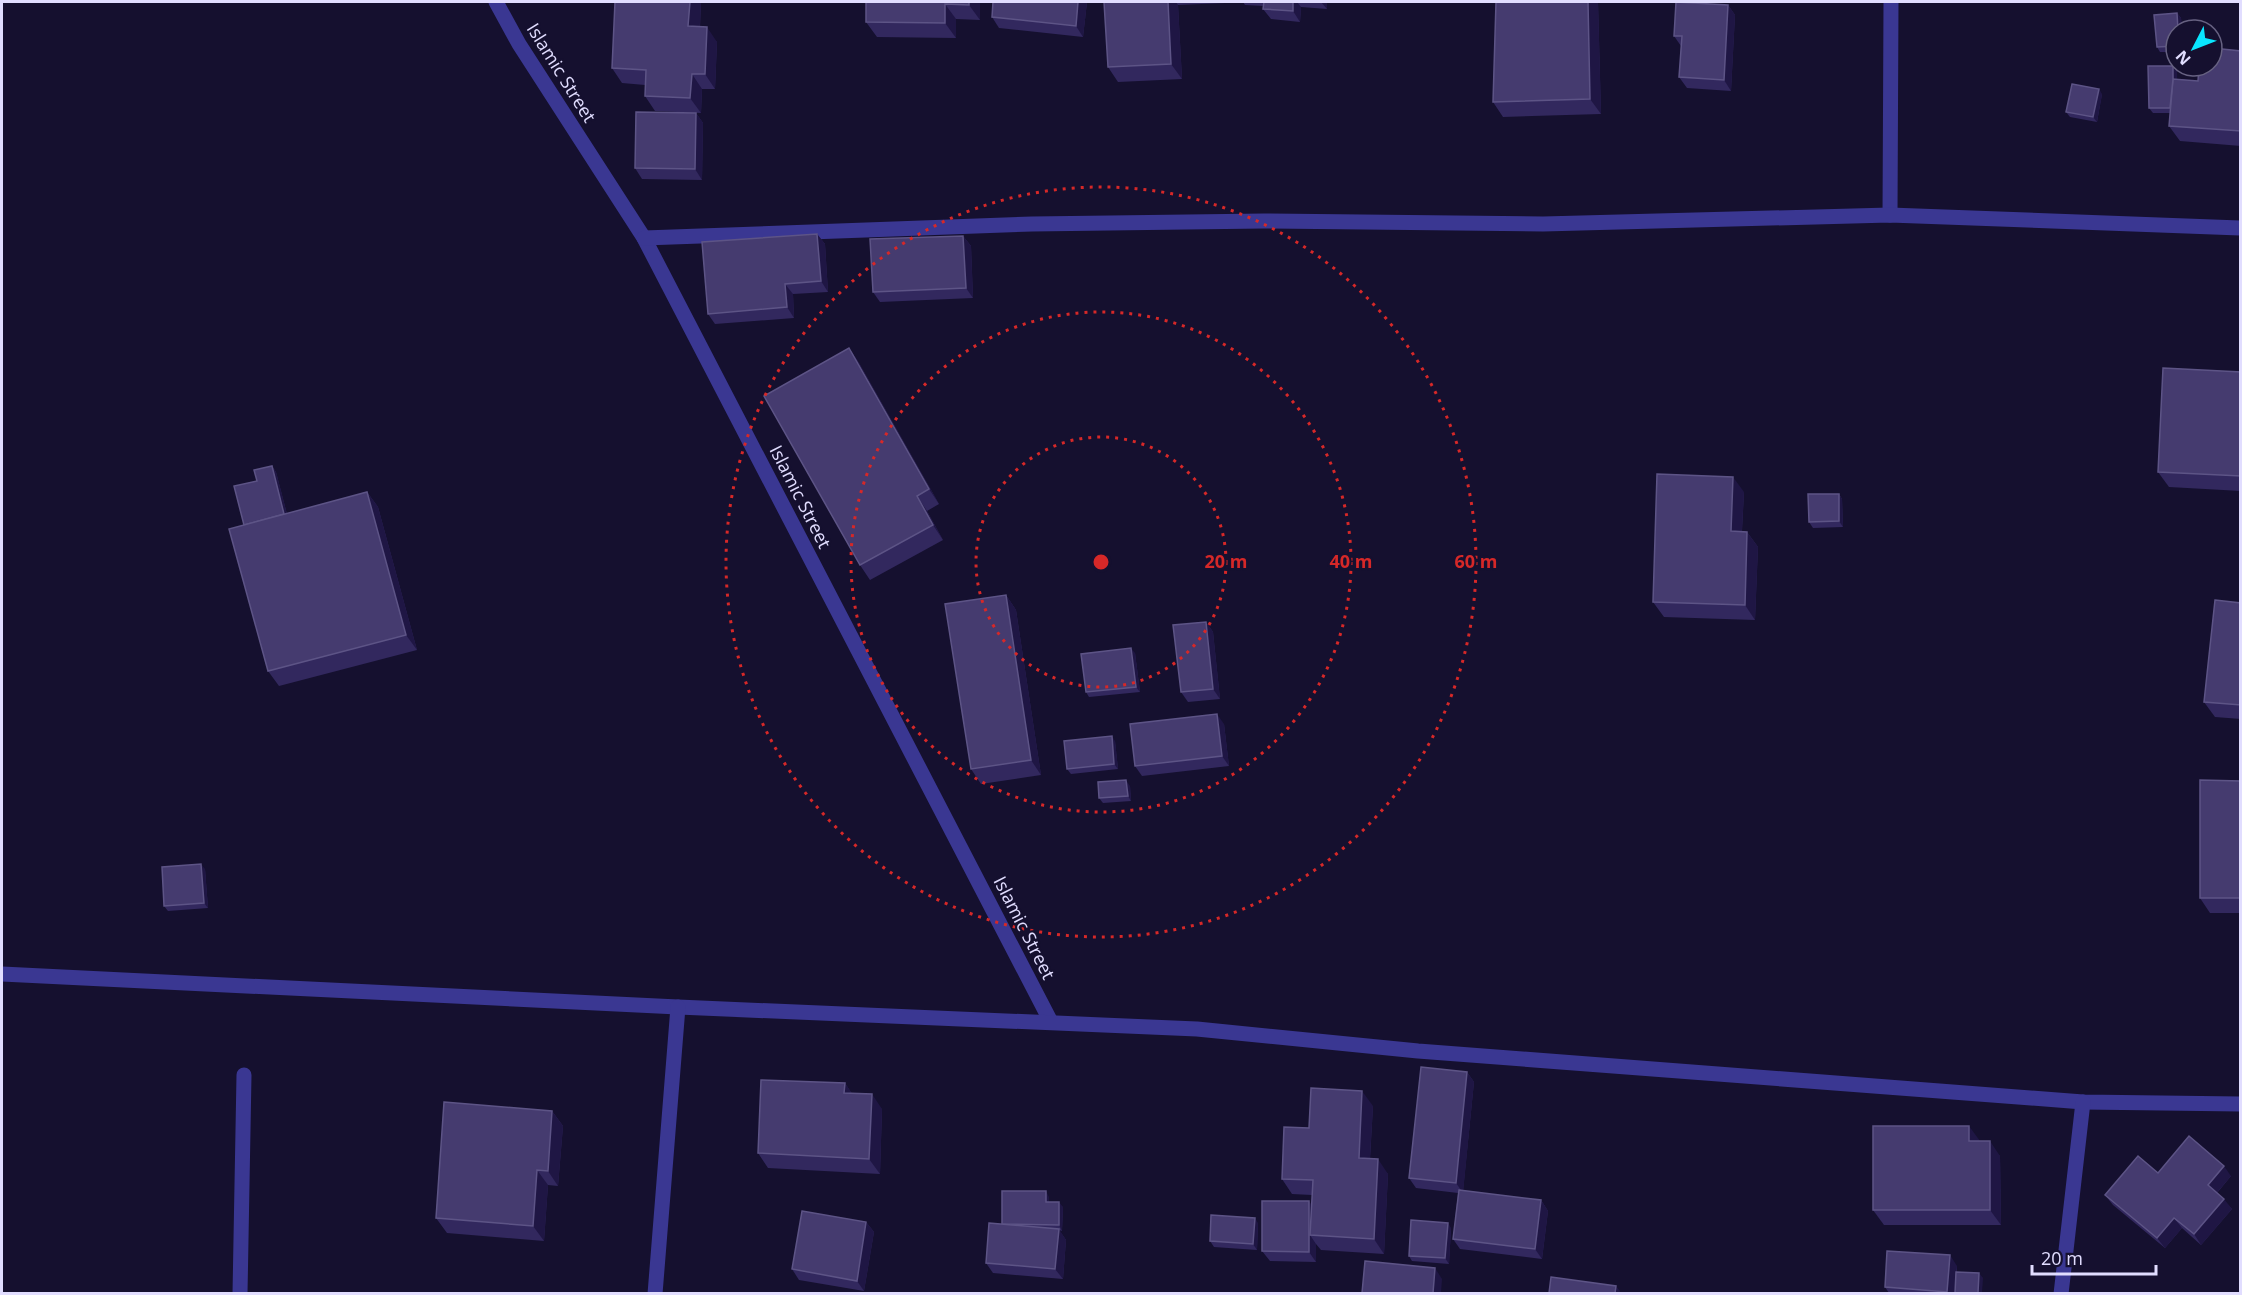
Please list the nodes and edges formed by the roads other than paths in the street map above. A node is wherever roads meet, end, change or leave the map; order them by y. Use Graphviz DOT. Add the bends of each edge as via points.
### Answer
graph roads {
  1 [pos="496,2"];
  2 [pos="1892,2"];
  3 [pos="1890,215"];
  4 [pos="2241,228"];
  5 [pos="644,238"];
  6 [pos="2,974"];
  7 [pos="678,1006"];
  8 [pos="1051,1022"];
  9 [pos="244,1075"];
  10 [pos="2083,1102"];
  11 [pos="2241,1104"];
  12 [pos="240,1293"];
  13 [pos="655,1293"];
  14 [pos="2061,1293"];
  1 -- 5 [label="street, Islamic Street"];
  2 -- 3 [label="street"];
  3 -- 4 [label="street"];
  3 -- 5 [label="street" via="1543,224 1032,224"];
  5 -- 8 [label="street, Islamic Street"];
  6 -- 7 [label="street"];
  7 -- 8 [label="street"];
  7 -- 13 [label="street"];
  8 -- 10 [label="street" via="1197,1029 1418,1051"];
  9 -- 12 [label="street"];
  10 -- 11 [label="street"];
  10 -- 14 [label="street"];
}
